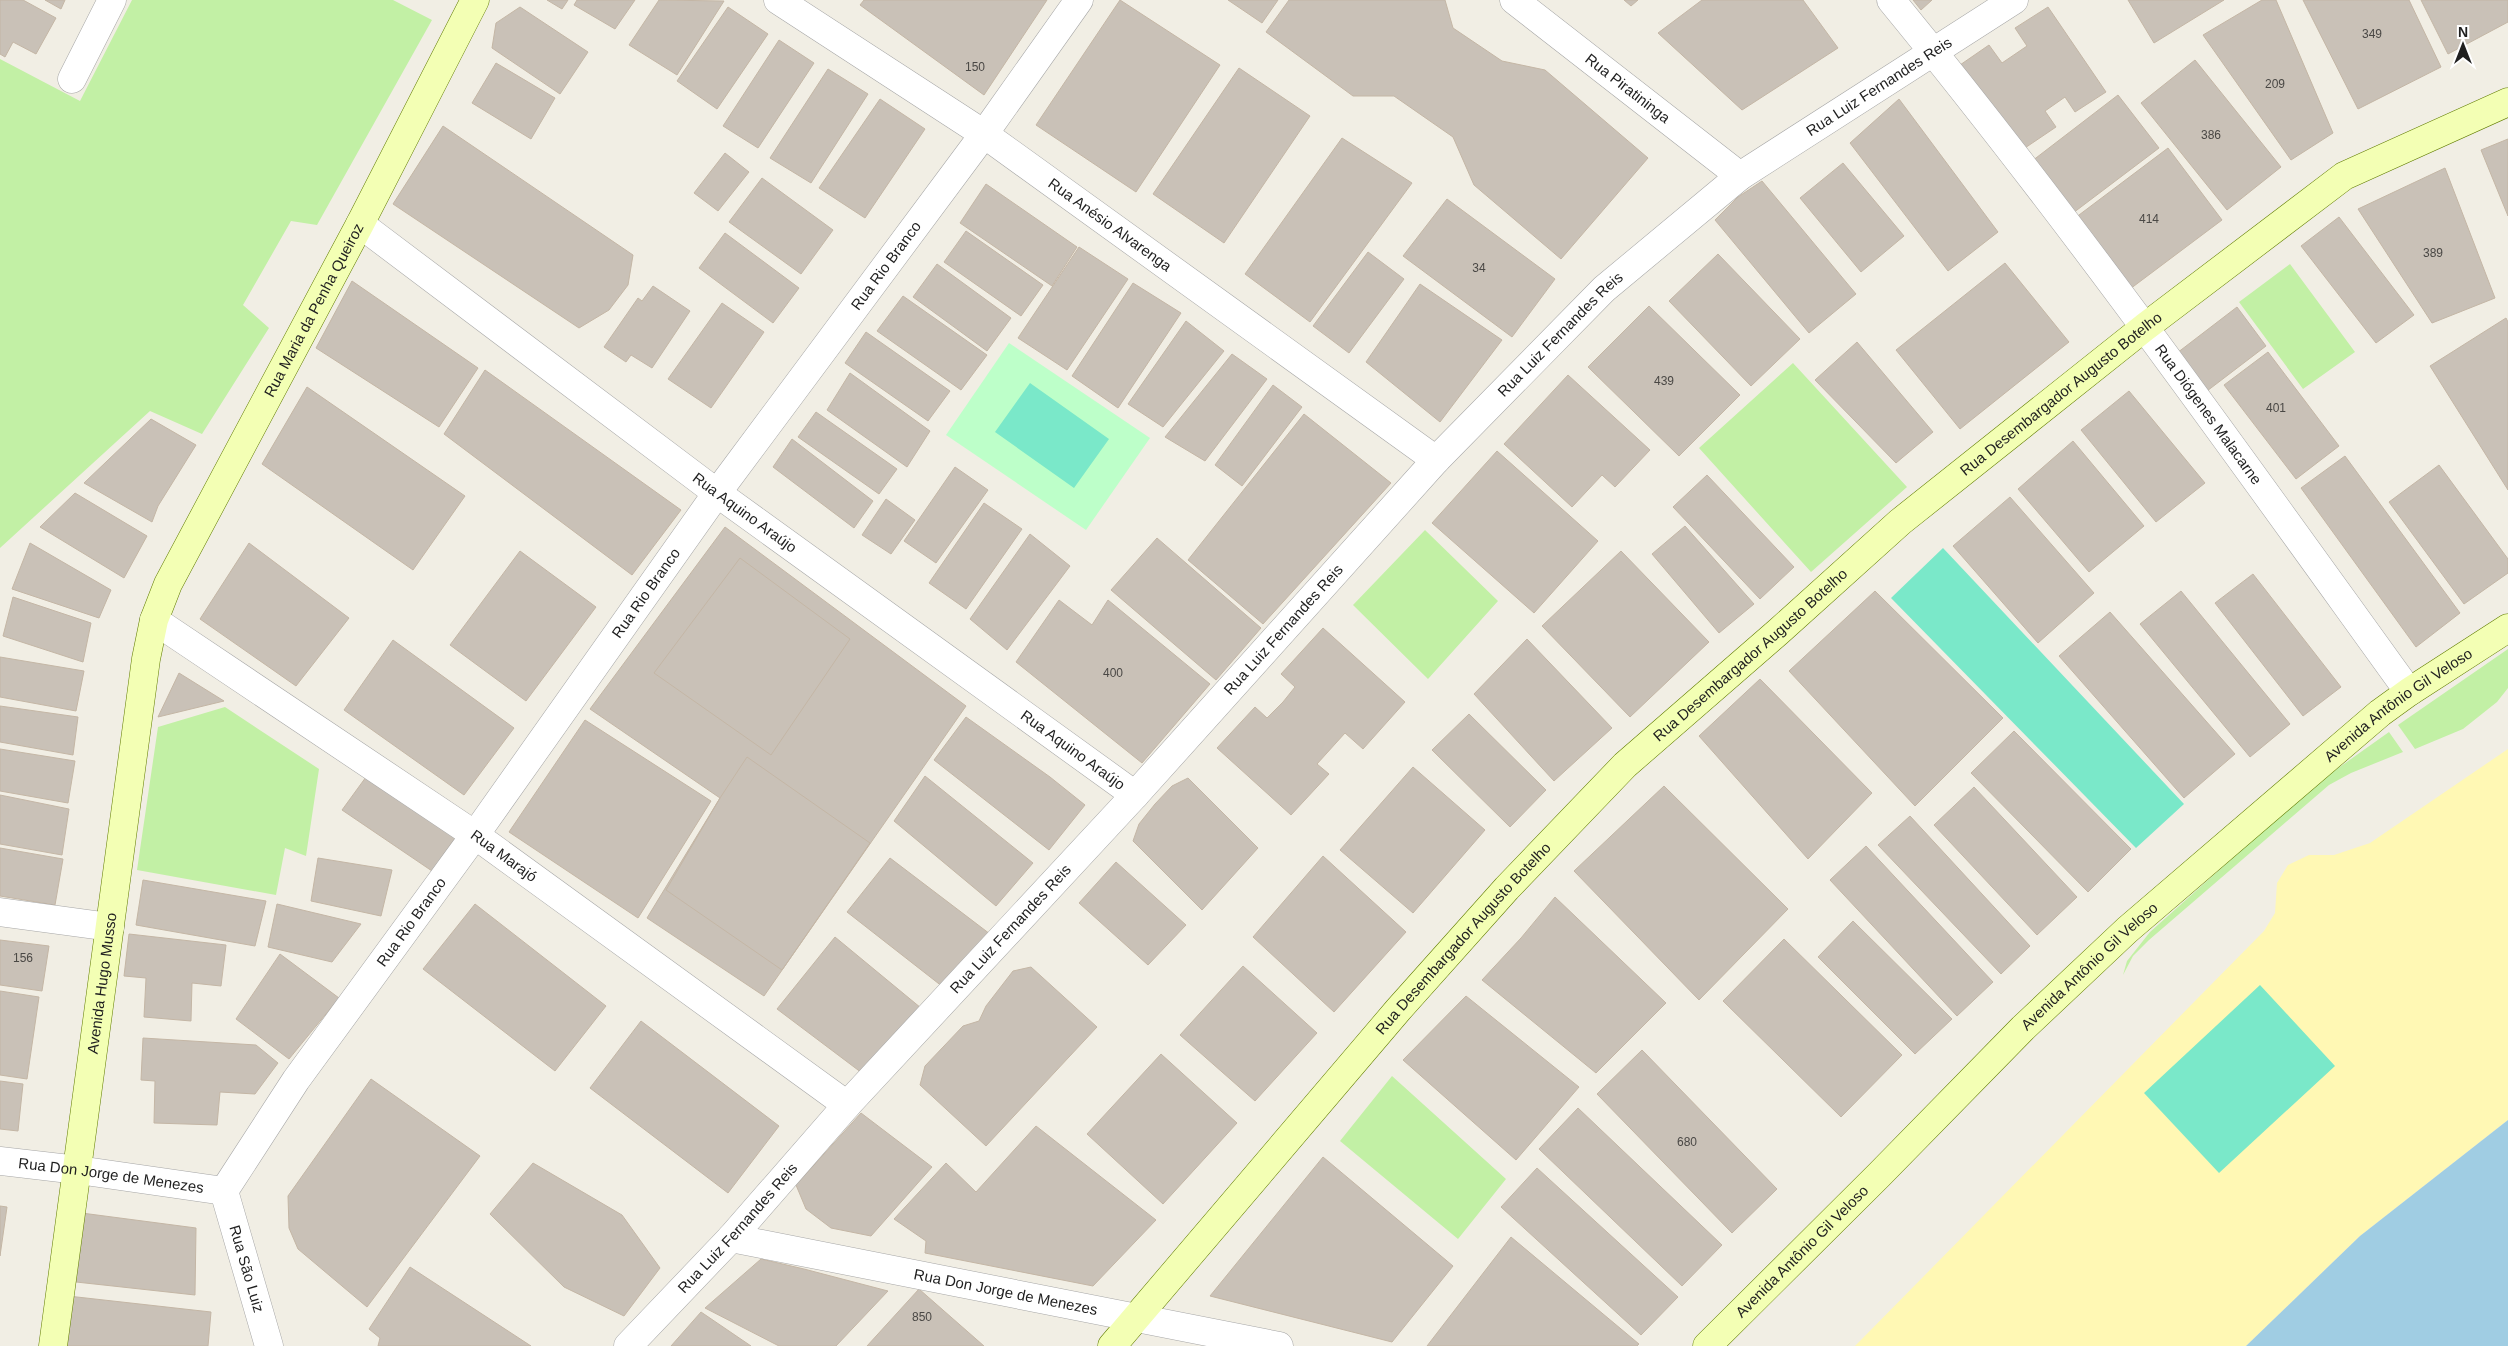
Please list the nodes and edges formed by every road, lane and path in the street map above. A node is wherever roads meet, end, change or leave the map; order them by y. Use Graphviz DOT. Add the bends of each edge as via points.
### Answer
graph roads {
  1 [pos="112,0"];
  2 [pos="475,0"];
  3 [pos="778,0"];
  4 [pos="1078,0"];
  5 [pos="1514,0"];
  6 [pos="1891,0"];
  7 [pos="2014,0"];
  8 [pos="1934,52"];
  9 [pos="72,80"];
  10 [pos="2508,102"];
  11 [pos="984,134"];
  12 [pos="1740,176"];
  13 [pos="360,224"];
  14 [pos="2145,327"];
  15 [pos="1436,460"];
  16 [pos="716,493"];
  17 [pos="154,620"];
  18 [pos="2508,628"];
  19 [pos="2409,692"];
  20 [pos="1135,794"];
  21 [pos="475,835"];
  22 [pos="0,912"];
  23 [pos="110,926"];
  24 [pos="847,1105"];
  25 [pos="0,1161"];
  26 [pos="78,1170"];
  27 [pos="224,1191"];
  28 [pos="731,1238"];
  29 [pos="1135,1317"];
  30 [pos="53,1346"];
  31 [pos="269,1346"];
  32 [pos="628,1346"];
  33 [pos="1112,1346"];
  34 [pos="1279,1346"];
  35 [pos="1707,1346"];
  1 -- 9 [label="street"];
  2 -- 13 [label="street, Rua Maria da Penha Queiroz"];
  3 -- 11 [label="street, Rua Anésio Alvarenga"];
  4 -- 11 [label="street, Rua Rio Branco"];
  5 -- 12 [label="street, Rua Piratininga"];
  6 -- 8 [label="street, Rua Diógenes Malacarne"];
  7 -- 8 [label="street, Rua Luiz Fernandes Reis"];
  8 -- 12 [label="street, Rua Luiz Fernandes Reis"];
  8 -- 14 [label="street, Rua Diógenes Malacarne"];
  10 -- 14 [label="street, Rua Desembargador Augusto Botelho" via="2344,176"];
  11 -- 15 [label="street, Rua Anésio Alvarenga"];
  11 -- 16 [label="street, Rua Rio Branco"];
  12 -- 15 [label="street, Rua Luiz Fernandes Reis" via="1604,289"];
  13 -- 16 [label="street, Rua Aquino Araújo"];
  13 -- 17 [label="street, Rua Maria da Penha Queiroz" via="168,584"];
  14 -- 19 [label="street, Rua Diógenes Malacarne"];
  14 -- 29 [label="street, Rua Desembargador Augusto Botelho" via="1887,532 1625,766 1507,888 1404,1003"];
  15 -- 20 [label="street, Rua Luiz Fernandes Reis"];
  16 -- 20 [label="street, Rua Aquino Araújo"];
  16 -- 21 [label="street, Rua Rio Branco"];
  17 -- 21 [label="street, Rua Marajó"];
  17 -- 23 [label="street, Avenida Hugo Musso"];
  18 -- 19 [label="street, Avenida Antônio Gil Veloso"];
  19 -- 35 [label="street, Avenida Antônio Gil Veloso" via="2126,930 2023,1028"];
  20 -- 24 [label="street, Rua Luiz Fernandes Reis"];
  21 -- 24 [label="street, Rua Marajó"];
  21 -- 27 [label="street, Rua Rio Branco" via="296,1080"];
  22 -- 23 [label="street"];
  23 -- 26 [label="street, Avenida Hugo Musso"];
  24 -- 28 [label="street, Rua Luiz Fernandes Reis"];
  25 -- 26 [label="street, Rua Don Jorge de Menezes"];
  26 -- 27 [label="street, Rua Don Jorge de Menezes"];
  26 -- 30 [label="street, Avenida Hugo Musso"];
  27 -- 31 [label="street, Rua São Luiz"];
  28 -- 29 [label="street, Rua Don Jorge de Menezes"];
  28 -- 32 [label="street, Rua Luiz Fernandes Reis"];
  29 -- 33 [label="street, Rua Desembargador Augusto Botelho"];
  29 -- 34 [label="street, Rua Don Jorge de Menezes"];
}
